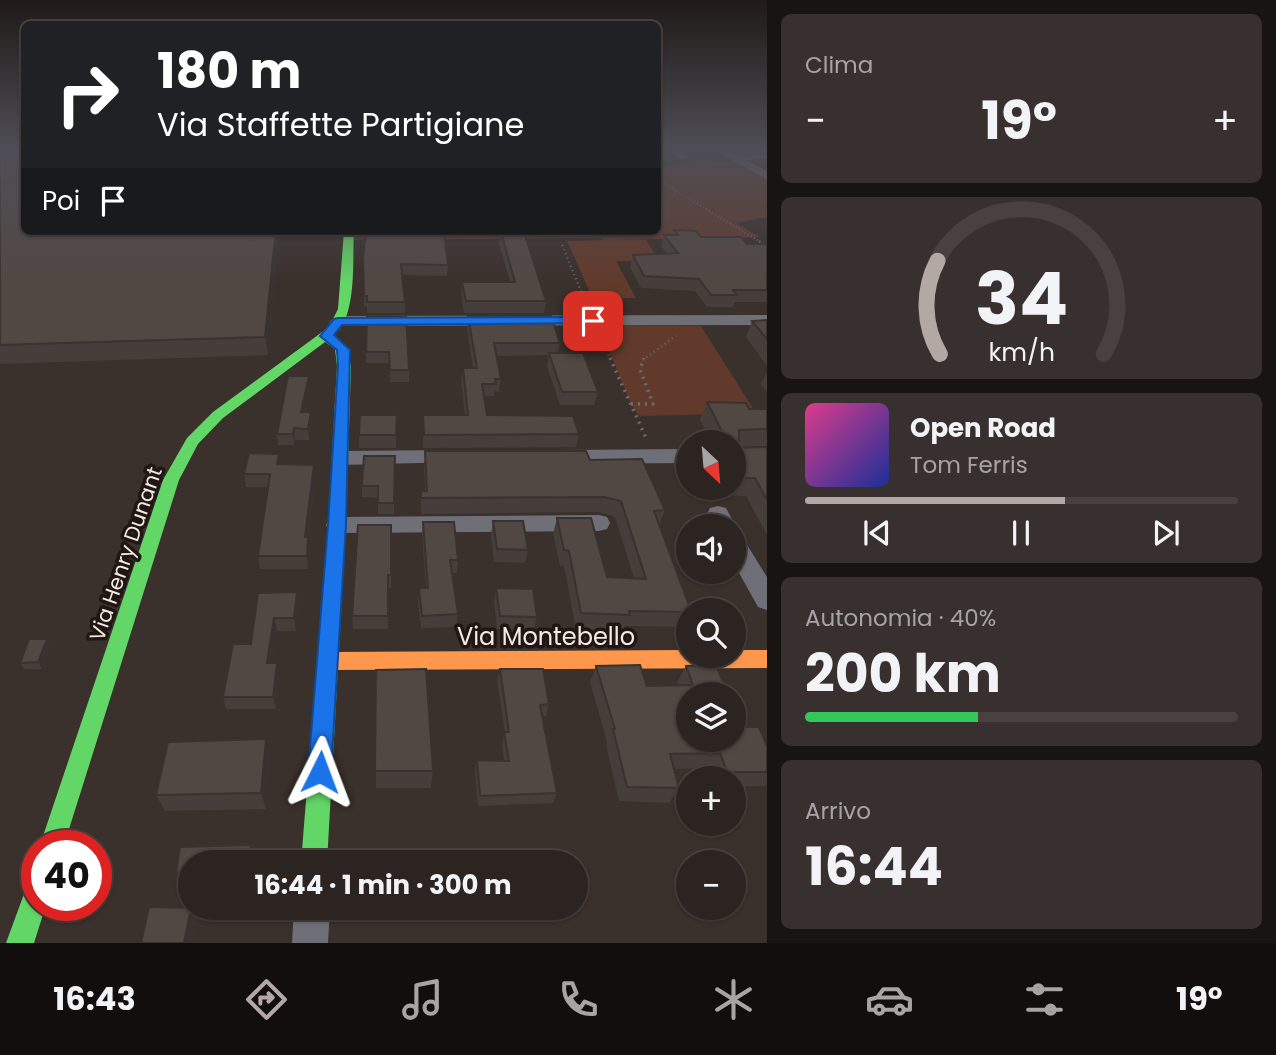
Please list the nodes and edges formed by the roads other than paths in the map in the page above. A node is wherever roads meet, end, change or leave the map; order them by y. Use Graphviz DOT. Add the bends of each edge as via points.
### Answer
graph roads {
  1 [pos="349,235"];
  2 [pos="767,320"];
  3 [pos="338,321"];
  4 [pos="326,336"];
  5 [pos="676,456"];
  6 [pos="477,457"];
  7 [pos="545,457"];
  8 [pos="341,458"];
  9 [pos="599,523"];
  10 [pos="337,525"];
  11 [pos="746,564"];
  12 [pos="767,600"];
  13 [pos="767,659"];
  14 [pos="326,661"];
  15 [pos="57,830"];
  16 [pos="315,850"];
  17 [pos="311,920"];
  18 [pos="27,921"];
  19 [pos="20,943"];
  20 [pos="310,943"];
  1 -- 3 [label="main road" via="344,309"];
  2 -- 3 [label="street"];
  3 -- 4 [label="main road, Via Henry Dunant"];
  4 -- 8 [label="main road" via="344,350"];
  4 -- 15 [label="main road, Via Henry Dunant" via="218,415 192,441 172,480"];
  5 -- 7 [label="street"];
  6 -- 8 [label="street"];
  8 -- 10 [label="main road"];
  9 -- 10 [label="street"];
  10 -- 14 [label="main road"];
  11 -- 12 [label="street"];
  13 -- 14 [label="main road, Via Montebello"];
  14 -- 16 [label="main road"];
  17 -- 20 [label="street"];
  18 -- 19 [label="main road"];
}
